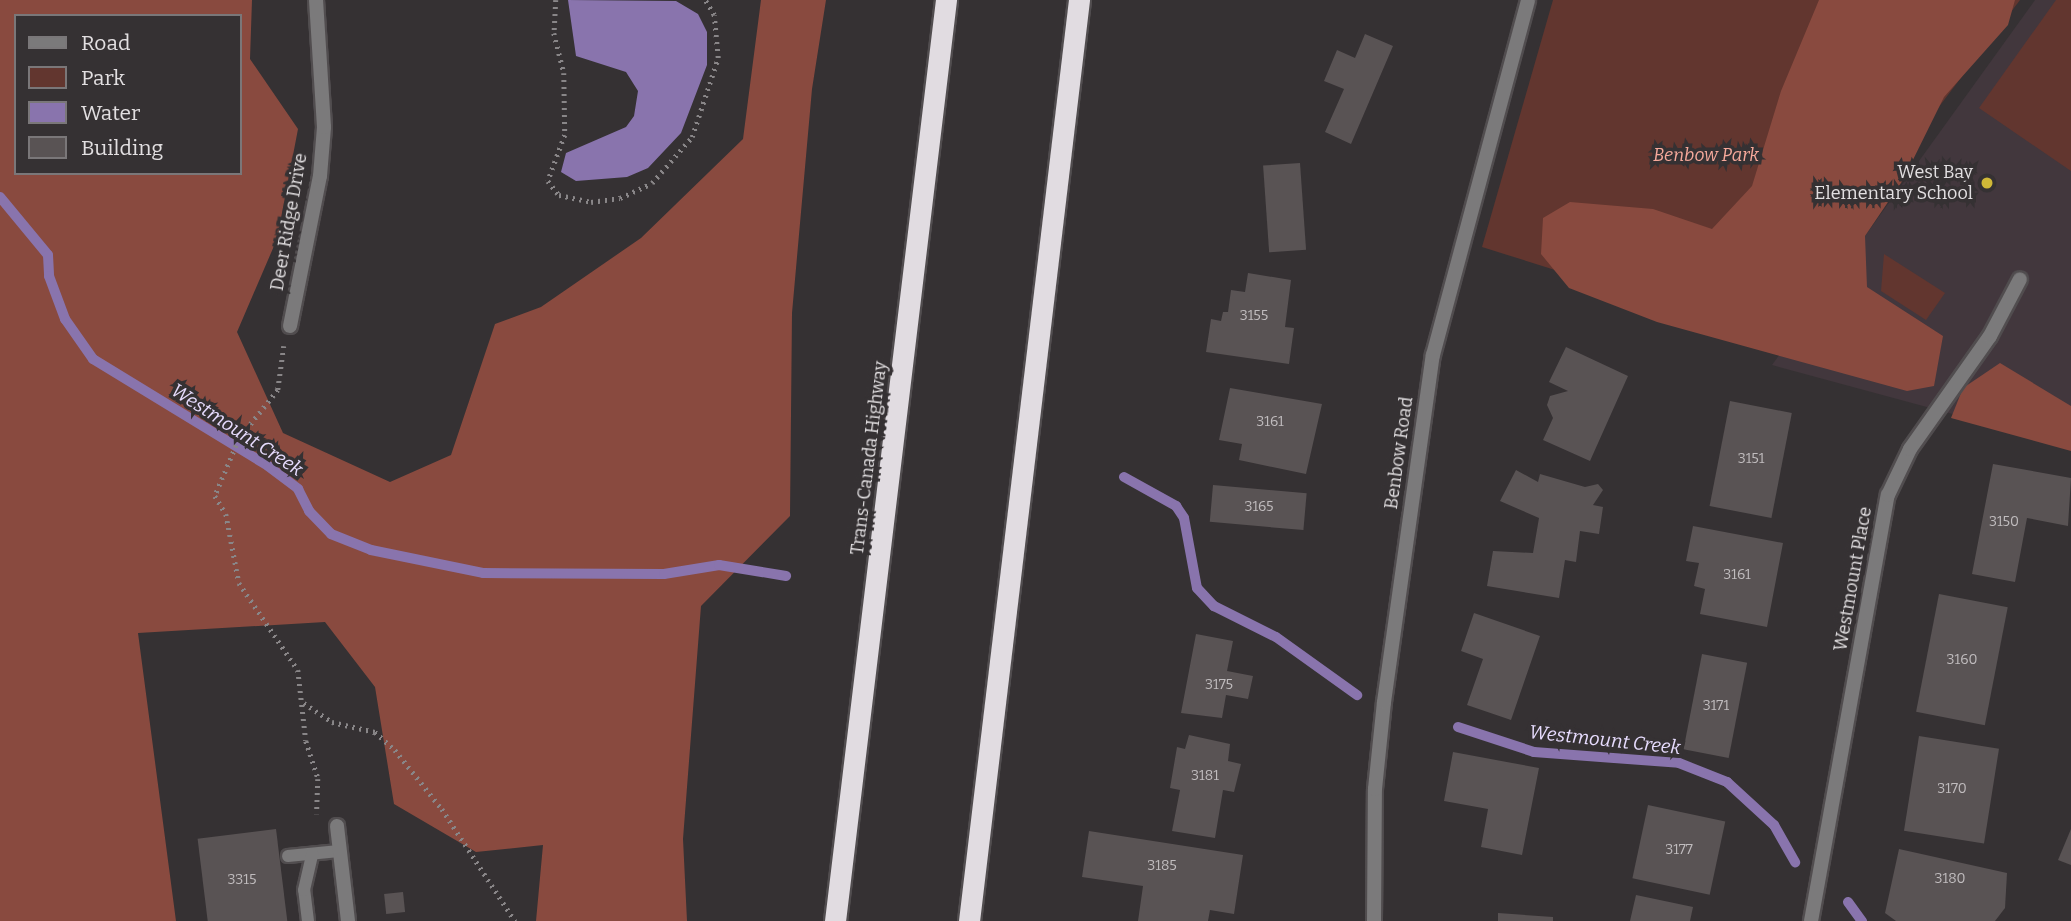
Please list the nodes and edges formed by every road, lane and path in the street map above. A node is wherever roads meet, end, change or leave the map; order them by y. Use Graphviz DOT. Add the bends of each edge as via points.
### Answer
graph roads {
  1 [pos="316,0"];
  2 [pos="556,0"];
  3 [pos="705,0"];
  4 [pos="946,0"];
  5 [pos="1079,0"];
  6 [pos="1528,0"];
  7 [pos="2020,279"];
  8 [pos="290,326"];
  9 [pos="304,703"];
  10 [pos="337,826"];
  11 [pos="340,851"];
  12 [pos="312,854"];
  13 [pos="288,856"];
  14 [pos="308,921"];
  15 [pos="348,921"];
  16 [pos="515,921"];
  17 [pos="835,921"];
  18 [pos="969,921"];
  19 [pos="1374,921"];
  20 [pos="1811,921"];
  1 -- 8 [label="street, Deer Ridge Drive" via="322,152"];
  2 -- 3 [label="path" via="554,33 564,73 565,135 548,181 559,195 591,202 621,198 652,183 692,137 718,58 716,24"];
  4 -- 17 [label="highway, Trans-Canada Highway"];
  5 -- 18 [label="highway"];
  6 -- 19 [label="street, Benbow Road" via="1433,355 1384,702 1375,789"];
  7 -- 20 [label="street, Westmount Place" via="1990,336 1910,449 1888,495"];
  8 -- 9 [label="path" via="278,390 239,439 215,496 226,514 239,583 298,670"];
  9 -- 10 [label="path" via="306,741 318,779 317,819"];
  9 -- 16 [label="path" via="332,722 375,732 395,750 442,808"];
  10 -- 11 [label="street"];
  11 -- 12 [label="lane"];
  11 -- 15 [label="street"];
  12 -- 13 [label="lane"];
  12 -- 14 [label="lane" via="304,890"];
}
